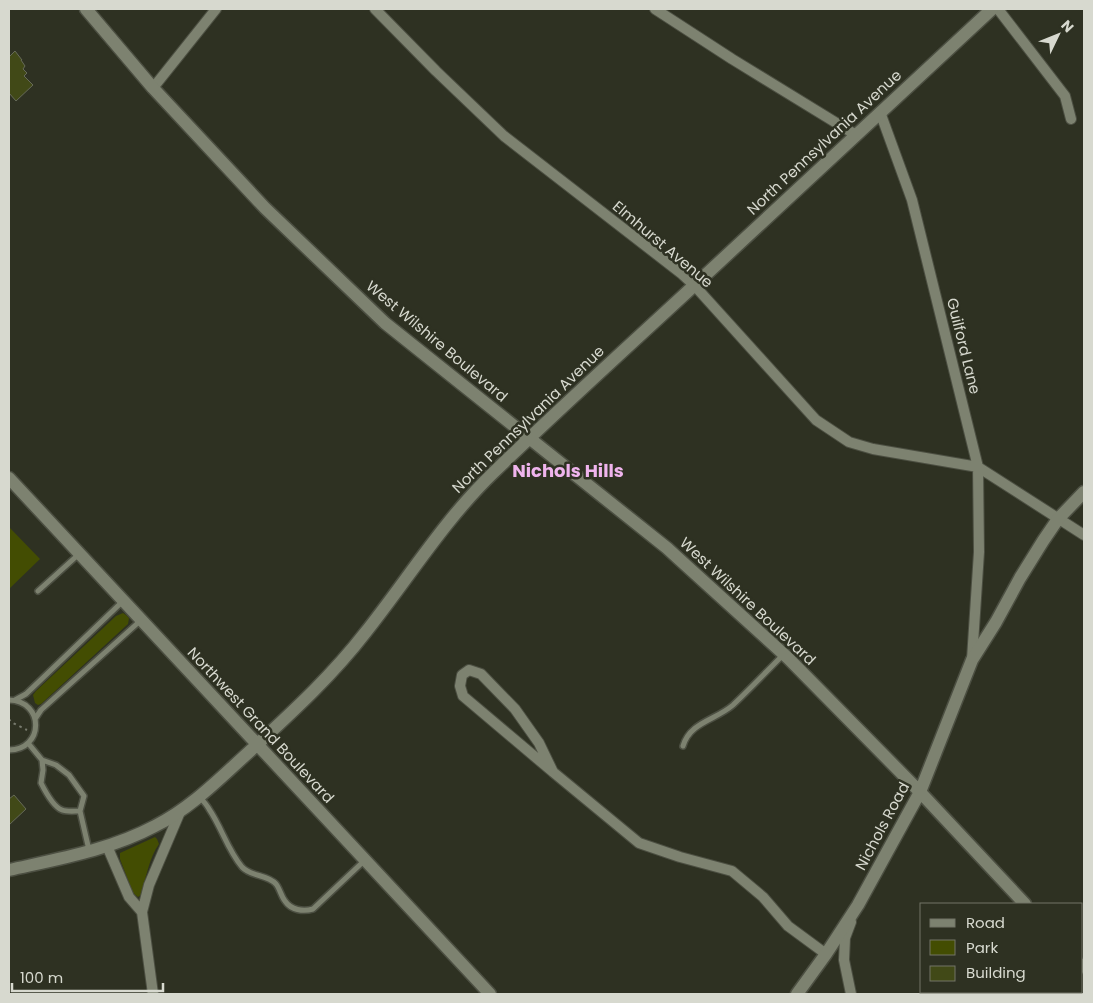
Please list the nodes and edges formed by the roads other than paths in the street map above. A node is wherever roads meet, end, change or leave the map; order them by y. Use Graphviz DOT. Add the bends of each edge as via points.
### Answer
graph roads {
  1 [pos="86,9"];
  2 [pos="216,9"];
  3 [pos="374,9"];
  4 [pos="655,9"];
  5 [pos="992,9"];
  6 [pos="998,9"];
  7 [pos="152,88"];
  8 [pos="880,112"];
  9 [pos="1071,118"];
  10 [pos="856,135"];
  11 [pos="694,285"];
  12 [pos="529,438"];
  13 [pos="978,467"];
  14 [pos="9,478"];
  15 [pos="1084,492"];
  16 [pos="1058,519"];
  17 [pos="1084,535"];
  18 [pos="79,553"];
  19 [pos="38,591"];
  20 [pos="124,601"];
  21 [pos="142,620"];
  22 [pos="784,654"];
  23 [pos="972,660"];
  24 [pos="12,700"];
  25 [pos="35,720"];
  26 [pos="28,743"];
  27 [pos="257,744"];
  28 [pos="683,746"];
  29 [pos="9,750"];
  30 [pos="42,760"];
  31 [pos="553,772"];
  32 [pos="920,792"];
  33 [pos="200,797"];
  34 [pos="80,811"];
  35 [pos="180,812"];
  36 [pos="107,846"];
  37 [pos="90,851"];
  38 [pos="365,860"];
  39 [pos="9,870"];
  40 [pos="1024,903"];
  41 [pos="858,905"];
  42 [pos="142,912"];
  43 [pos="826,954"];
  44 [pos="153,994"];
  45 [pos="490,994"];
  46 [pos="797,994"];
  47 [pos="851,994"];
  1 -- 7 [label="street, West Wilshire Boulevard"];
  2 -- 7 [label="street"];
  3 -- 11 [label="street, Elmhurst Avenue" via="504,136"];
  4 -- 10 [label="street"];
  5 -- 8 [label="street, North Pennsylvania Avenue"];
  6 -- 9 [label="street" via="1065,96"];
  7 -- 12 [label="street, West Wilshire Boulevard" via="265,208 386,323"];
  8 -- 10 [label="street, North Pennsylvania Avenue"];
  8 -- 13 [label="street, Guilford Lane" via="912,200"];
  10 -- 11 [label="street, North Pennsylvania Avenue"];
  11 -- 12 [label="street, North Pennsylvania Avenue"];
  11 -- 13 [label="street, Elmhurst Avenue" via="816,420 850,442"];
  12 -- 22 [label="street, West Wilshire Boulevard" via="667,548"];
  12 -- 27 [label="street, North Pennsylvania Avenue" via="466,500 334,670"];
  13 -- 16 [label="street"];
  13 -- 23 [label="street, Nichols Road" via="979,552"];
  14 -- 18 [label="street, Northwest Grand Boulevard"];
  15 -- 16 [label="street, Nichols Road"];
  16 -- 17 [label="street"];
  16 -- 23 [label="street, Nichols Road"];
  18 -- 19 [label="lane"];
  18 -- 20 [label="street, Northwest Grand Boulevard"];
  20 -- 21 [label="street, Northwest Grand Boulevard"];
  20 -- 24 [label="lane" via="26,694"];
  21 -- 25 [label="lane" via="40,710"];
  21 -- 27 [label="street, Northwest Grand Boulevard"];
  22 -- 28 [label="lane" via="732,706 694,728"];
  22 -- 32 [label="street, West Wilshire Boulevard"];
  23 -- 32 [label="street, Nichols Road"];
  24 -- 25 [label="lane" via="28,706"];
  25 -- 26 [label="lane" via="34,734"];
  26 -- 29 [label="lane" via="19,749"];
  26 -- 30 [label="lane"];
  27 -- 33 [label="street, North Pennsylvania Avenue"];
  27 -- 38 [label="street, Northwest Grand Boulevard"];
  30 -- 34 [label="lane" via="69,775 84,796"];
  30 -- 34 [label="lane" via="41,783 49,796 63,811"];
  31 -- 31 [label="street" via="515,709 481,674 469,670 462,675 460,686 463,696"];
  31 -- 43 [label="street" via="639,843 732,871 763,896 788,926"];
  32 -- 40 [label="street, West Wilshire Boulevard"];
  32 -- 41 [label="street, Nichols Road"];
  33 -- 35 [label="street, North Pennsylvania Avenue"];
  33 -- 38 [label="lane" via="246,871 269,878 294,908 312,909"];
  34 -- 37 [label="lane"];
  35 -- 36 [label="street, North Pennsylvania Avenue" via="156,826"];
  35 -- 42 [label="street" via="149,884"];
  36 -- 37 [label="street, North Pennsylvania Avenue"];
  36 -- 42 [label="street" via="129,897"];
  37 -- 39 [label="street, North Pennsylvania Avenue"];
  38 -- 45 [label="street, Northwest Grand Boulevard"];
  41 -- 43 [label="street, Nichols Road"];
  41 -- 47 [label="street" via="845,938 844,960"];
  42 -- 44 [label="street"];
  43 -- 46 [label="street, Nichols Road"];
}
